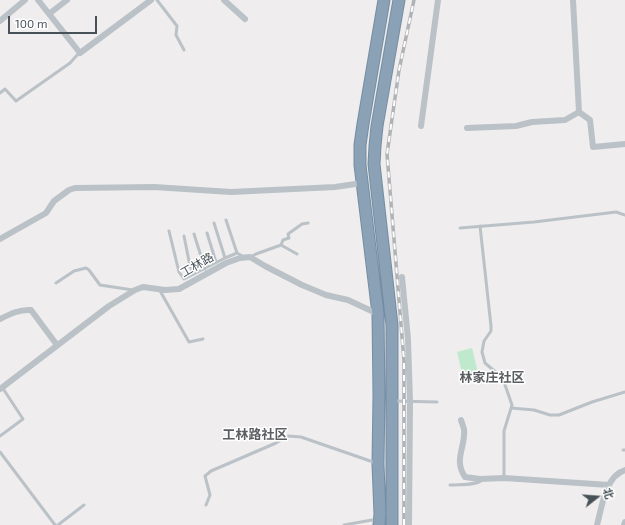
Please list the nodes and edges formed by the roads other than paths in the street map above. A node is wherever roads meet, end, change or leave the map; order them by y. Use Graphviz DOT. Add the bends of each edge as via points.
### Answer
graph roads {
  1 [pos="24,0"];
  2 [pos="38,0"];
  3 [pos="67,0"];
  4 [pos="139,0"];
  5 [pos="151,0"];
  6 [pos="157,0"];
  7 [pos="224,0"];
  8 [pos="384,0"];
  9 [pos="399,0"];
  10 [pos="438,0"];
  11 [pos="573,0"];
  12 [pos="144,6"];
  13 [pos="49,14"];
  14 [pos="245,19"];
  15 [pos="0,21"];
  16 [pos="184,50"];
  17 [pos="80,53"];
  18 [pos="0,93"];
  19 [pos="579,112"];
  20 [pos="421,126"];
  21 [pos="467,128"];
  22 [pos="625,144"];
  23 [pos="362,183"];
  24 [pos="625,215"];
  25 [pos="226,220"];
  26 [pos="214,223"];
  27 [pos="308,223"];
  28 [pos="480,226"];
  29 [pos="460,228"];
  30 [pos="169,230"];
  31 [pos="207,233"];
  32 [pos="194,234"];
  33 [pos="184,236"];
  34 [pos="0,239"];
  35 [pos="281,245"];
  36 [pos="237,253"];
  37 [pos="297,254"];
  38 [pos="247,257"];
  39 [pos="224,258"];
  40 [pos="216,262"];
  41 [pos="205,269"];
  42 [pos="194,274"];
  43 [pos="402,277"];
  44 [pos="56,283"];
  45 [pos="135,290"];
  46 [pos="160,290"];
  47 [pos="391,310"];
  48 [pos="378,314"];
  49 [pos="0,319"];
  50 [pos="203,339"];
  51 [pos="57,345"];
  52 [pos="1,388"];
  53 [pos="625,392"];
  54 [pos="393,401"];
  55 [pos="410,401"];
  56 [pos="437,402"];
  57 [pos="511,408"];
  58 [pos="461,420"];
  59 [pos="0,436"];
  60 [pos="0,452"];
  61 [pos="378,464"];
  62 [pos="625,470"];
  63 [pos="504,478"];
  64 [pos="484,479"];
  65 [pos="450,485"];
  66 [pos="609,485"];
  67 [pos="84,505"];
  68 [pos="206,506"];
  69 [pos="625,522"];
  70 [pos="374,523"];
  71 [pos="57,525"];
  72 [pos="344,525"];
  73 [pos="392,525"];
  74 [pos="409,525"];
  75 [pos="597,525"];
  76 [pos="624,525"];
  1 -- 15 [label="street"];
  2 -- 13 [label="street"];
  3 -- 13 [label="street"];
  4 -- 12 [label="street"];
  5 -- 12 [label="street"];
  6 -- 16 [label="lane" via="177,26 176,35"];
  7 -- 14 [label="street"];
  8 -- 23 [label="highway" via="360,145"];
  9 -- 47 [label="highway" via="374,146"];
  10 -- 20 [label="street"];
  11 -- 19 [label="street"];
  12 -- 17 [label="street"];
  13 -- 17 [label="street"];
  17 -- 18 [label="lane" via="16,101 5,89"];
  19 -- 21 [label="street" via="565,120"];
  19 -- 22 [label="street" via="590,120 593,147"];
  23 -- 34 [label="street" via="335,188 231,192 154,187 75,188 54,201 46,213"];
  23 -- 48 [label="highway"];
  24 -- 28 [label="lane" via="616,212"];
  25 -- 36 [label="lane"];
  26 -- 39 [label="lane"];
  27 -- 35 [label="lane" via="302,224 288,234 289,238"];
  28 -- 29 [label="lane"];
  28 -- 57 [label="lane" via="491,326 482,352 485,363 504,382"];
  30 -- 42 [label="lane" via="179,272 184,279"];
  31 -- 40 [label="lane"];
  32 -- 41 [label="lane"];
  33 -- 42 [label="lane"];
  35 -- 37 [label="lane"];
  35 -- 38 [label="lane"];
  36 -- 38 [label="lane"];
  36 -- 39 [label="lane"];
  38 -- 46 [label="street, 工林路" via="226,263 179,289"];
  38 -- 48 [label="street" via="302,285 326,295 348,300"];
  39 -- 40 [label="lane"];
  40 -- 41 [label="lane"];
  41 -- 42 [label="lane"];
  43 -- 55 [label="street"];
  44 -- 45 [label="lane" via="74,271 86,268 100,285"];
  45 -- 46 [label="street, 工林路" via="143,287"];
  45 -- 51 [label="street, 工林路"];
  46 -- 50 [label="lane" via="189,342"];
  47 -- 48 [label="street"];
  47 -- 54 [label="highway"];
  48 -- 61 [label="highway"];
  49 -- 51 [label="street" via="12,313 31,310"];
  51 -- 52 [label="street, 工林路"];
  52 -- 59 [label="lane" via="23,419"];
  53 -- 57 [label="lane" via="559,415"];
  54 -- 55 [label="lane"];
  54 -- 73 [label="highway"];
  55 -- 56 [label="lane"];
  55 -- 74 [label="street"];
  57 -- 63 [label="lane" via="504,431"];
  58 -- 64 [label="street" via="464,430 459,455 461,472 465,477"];
  60 -- 71 [label="lane"];
  61 -- 68 [label="lane" via="301,437 288,436 210,471 205,476 210,495"];
  61 -- 70 [label="highway"];
  62 -- 66 [label="street" via="618,472"];
  63 -- 64 [label="street"];
  63 -- 66 [label="street"];
  64 -- 65 [label="lane" via="480,482"];
  66 -- 75 [label="street"];
  67 -- 71 [label="lane"];
  69 -- 76 [label="street"];
  70 -- 72 [label="lane"];
}
